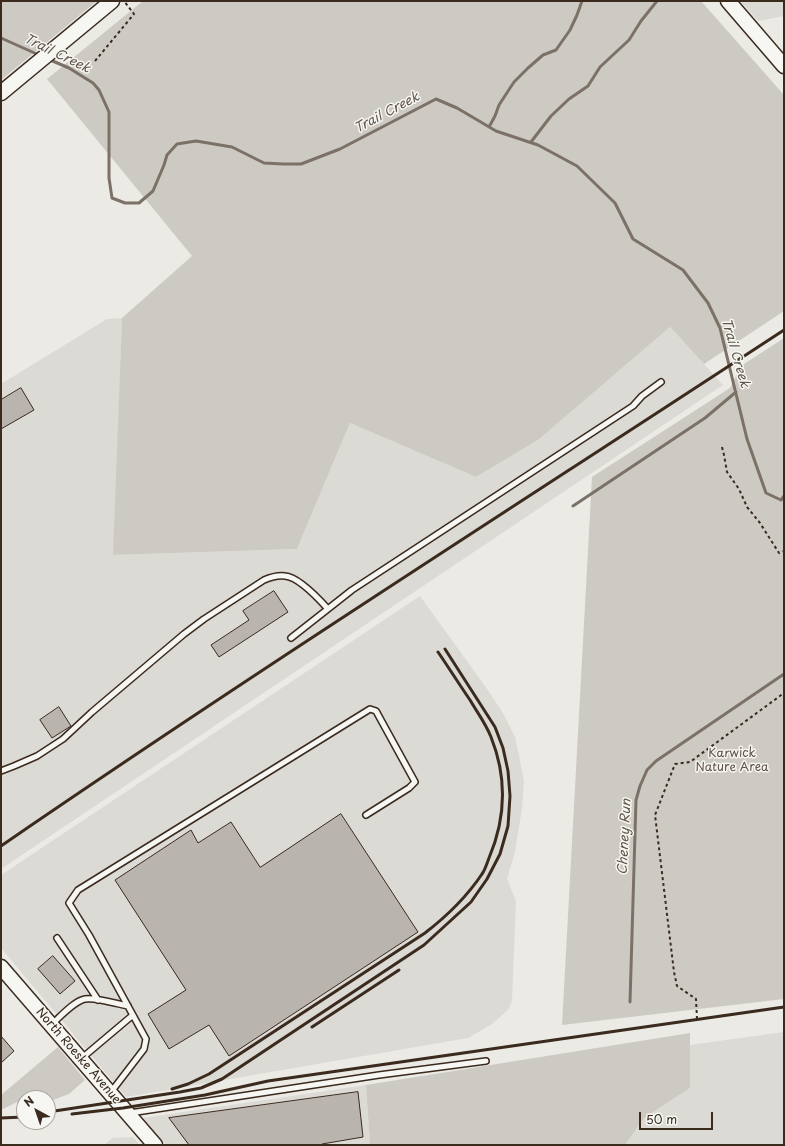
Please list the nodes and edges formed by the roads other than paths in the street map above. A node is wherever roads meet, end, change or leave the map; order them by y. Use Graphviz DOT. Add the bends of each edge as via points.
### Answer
graph roads {
  1 [pos="112,1"];
  2 [pos="728,1"];
  3 [pos="784,66"];
  4 [pos="1,93"];
  5 [pos="661,382"];
  6 [pos="328,609"];
  7 [pos="291,638"];
  8 [pos="1,770"];
  9 [pos="366,815"];
  10 [pos="57,938"];
  11 [pos="1,967"];
  12 [pos="98,1000"];
  13 [pos="128,1006"];
  14 [pos="133,1015"];
  15 [pos="51,1025"];
  16 [pos="81,1058"];
  17 [pos="486,1061"];
  18 [pos="111,1093"];
  19 [pos="128,1113"];
  20 [pos="155,1145"];
  1 -- 4 [label="street"];
  2 -- 3 [label="street"];
  5 -- 6 [label="lane" via="633,406 352,590"];
  6 -- 7 [label="lane"];
  6 -- 8 [label="lane" via="295,579 274,576 264,580 184,634 63,739 37,756"];
  9 -- 13 [label="lane" via="415,782 376,711 370,709 78,890 69,903"];
  10 -- 12 [label="lane"];
  11 -- 15 [label="street, North Roeske Avenue"];
  12 -- 13 [label="lane"];
  12 -- 15 [label="lane" via="85,999 78,1002"];
  13 -- 14 [label="lane"];
  14 -- 16 [label="lane"];
  14 -- 18 [label="lane" via="146,1039 144,1049"];
  15 -- 16 [label="street, North Roeske Avenue"];
  16 -- 18 [label="street, North Roeske Avenue"];
  17 -- 19 [label="lane"];
  18 -- 19 [label="street, North Roeske Avenue"];
  19 -- 20 [label="street, North Roeske Avenue"];
}
